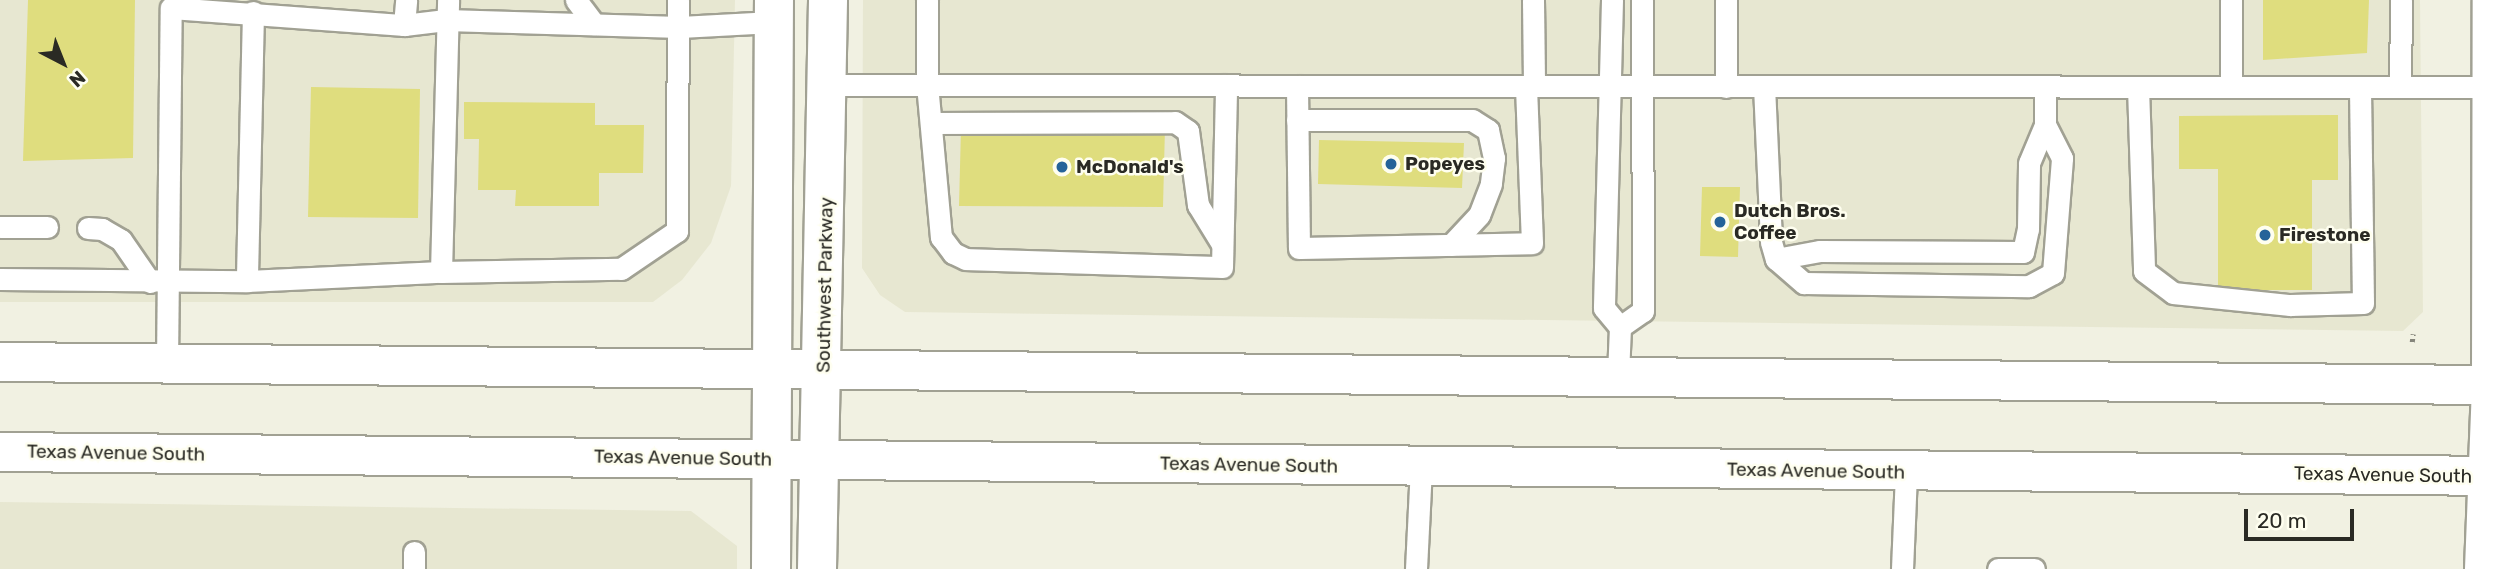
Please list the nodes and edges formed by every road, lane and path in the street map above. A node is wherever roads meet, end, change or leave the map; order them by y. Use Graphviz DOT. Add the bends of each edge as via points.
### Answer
graph roads {
  1 [pos="406,0"];
  2 [pos="576,0"];
  3 [pos="678,0"];
  4 [pos="828,0"];
  5 [pos="927,0"];
  6 [pos="1533,0"];
  7 [pos="1612,0"];
  8 [pos="1642,0"];
  9 [pos="1726,0"];
  10 [pos="2231,0"];
  11 [pos="2400,0"];
  12 [pos="2492,0"];
  13 [pos="171,4"];
  14 [pos="447,10"];
  15 [pos="774,11"];
  16 [pos="253,12"];
  17 [pos="594,24"];
  18 [pos="404,25"];
  19 [pos="680,27"];
  20 [pos="927,84"];
  21 [pos="827,85"];
  22 [pos="1226,86"];
  23 [pos="1297,86"];
  24 [pos="1530,86"];
  25 [pos="1613,86"];
  26 [pos="1641,86"];
  27 [pos="1764,86"];
  28 [pos="2045,86"];
  29 [pos="2400,86"];
  30 [pos="1727,87"];
  31 [pos="2138,87"];
  32 [pos="2231,87"];
  33 [pos="2360,87"];
  34 [pos="2492,87"];
  35 [pos="1297,120"];
  36 [pos="931,123"];
  37 [pos="2045,125"];
  38 [pos="0,227"];
  39 [pos="47,227"];
  40 [pos="88,228"];
  41 [pos="1222,244"];
  42 [pos="1451,245"];
  43 [pos="1776,259"];
  44 [pos="441,272"];
  45 [pos="0,279"];
  46 [pos="247,281"];
  47 [pos="160,282"];
  48 [pos="1620,327"];
  49 [pos="2413,334"];
  50 [pos="2412,342"];
  51 [pos="0,362"];
  52 [pos="167,363"];
  53 [pos="772,370"];
  54 [pos="823,370"];
  55 [pos="1618,375"];
  56 [pos="2495,385"];
  57 [pos="0,452"];
  58 [pos="773,459"];
  59 [pos="820,461"];
  60 [pos="1421,467"];
  61 [pos="1906,472"];
  62 [pos="2493,476"];
  63 [pos="771,569"];
  64 [pos="817,569"];
  65 [pos="1416,569"];
  66 [pos="1902,569"];
  67 [pos="1998,569"];
  68 [pos="2035,569"];
  69 [pos="2484,569"];
  1 -- 18 [label="lane"];
  2 -- 17 [label="lane"];
  3 -- 19 [label="lane"];
  4 -- 21 [label="main road, Southwest Parkway"];
  5 -- 20 [label="lane"];
  6 -- 24 [label="lane"];
  7 -- 25 [label="lane"];
  8 -- 26 [label="lane"];
  9 -- 30 [label="lane"];
  10 -- 32 [label="lane"];
  11 -- 29 [label="lane"];
  12 -- 34 [label="main road"];
  13 -- 16 [label="lane"];
  13 -- 47 [label="lane"];
  14 -- 17 [label="lane"];
  14 -- 18 [label="lane"];
  14 -- 44 [label="lane"];
  15 -- 19 [label="lane"];
  15 -- 53 [label="main road"];
  16 -- 18 [label="lane"];
  16 -- 46 [label="lane"];
  17 -- 19 [label="lane"];
  19 -- 44 [label="lane" via="677,232 621,269"];
  20 -- 21 [label="lane"];
  20 -- 22 [label="lane"];
  20 -- 36 [label="lane"];
  21 -- 54 [label="main road, Southwest Parkway"];
  22 -- 23 [label="lane"];
  22 -- 41 [label="lane"];
  23 -- 24 [label="lane"];
  23 -- 35 [label="lane"];
  24 -- 25 [label="lane"];
  24 -- 42 [label="lane" via="1532,243"];
  25 -- 26 [label="lane"];
  25 -- 48 [label="lane" via="1604,308"];
  26 -- 30 [label="lane"];
  26 -- 48 [label="lane" via="1643,311"];
  27 -- 28 [label="lane"];
  27 -- 30 [label="lane"];
  27 -- 43 [label="lane" via="1771,242"];
  28 -- 31 [label="lane"];
  28 -- 37 [label="lane"];
  29 -- 33 [label="lane"];
  29 -- 34 [label="lane"];
  31 -- 32 [label="lane"];
  31 -- 33 [label="lane" via="2144,271 2173,293 2290,305 2363,303"];
  32 -- 33 [label="lane"];
  34 -- 56 [label="main road"];
  35 -- 42 [label="lane" via="1298,248"];
  35 -- 42 [label="lane" via="1472,120 1488,130 1494,158 1491,184 1479,215"];
  36 -- 41 [label="lane" via="1175,122 1188,131 1198,205"];
  36 -- 41 [label="lane" via="941,237 953,253 966,259 1222,267"];
  37 -- 43 [label="lane" via="2029,163 2023,252 1820,251"];
  37 -- 43 [label="lane" via="2062,158 2053,273 2029,286 1804,282"];
  38 -- 39 [label="lane"];
  40 -- 47 [label="lane" via="102,229 121,240"];
  44 -- 46 [label="lane"];
  45 -- 47 [label="lane"];
  46 -- 47 [label="lane"];
  47 -- 52 [label="lane"];
  48 -- 55 [label="lane"];
  49 -- 50 [label="path"];
  51 -- 52 [label="main road"];
  52 -- 53 [label="main road"];
  53 -- 54 [label="main road"];
  53 -- 58 [label="main road"];
  54 -- 55 [label="main road"];
  54 -- 59 [label="main road, Southwest Parkway"];
  55 -- 56 [label="main road"];
  56 -- 62 [label="main road"];
  57 -- 58 [label="main road, Texas Avenue South"];
  58 -- 59 [label="main road, Texas Avenue South"];
  58 -- 63 [label="main road"];
  59 -- 60 [label="main road, Texas Avenue South"];
  59 -- 64 [label="main road, Southwest Parkway"];
  60 -- 61 [label="main road, Texas Avenue South"];
  60 -- 65 [label="lane"];
  61 -- 62 [label="main road, Texas Avenue South"];
  61 -- 66 [label="lane"];
  62 -- 69 [label="main road"];
  67 -- 68 [label="lane"];
}
